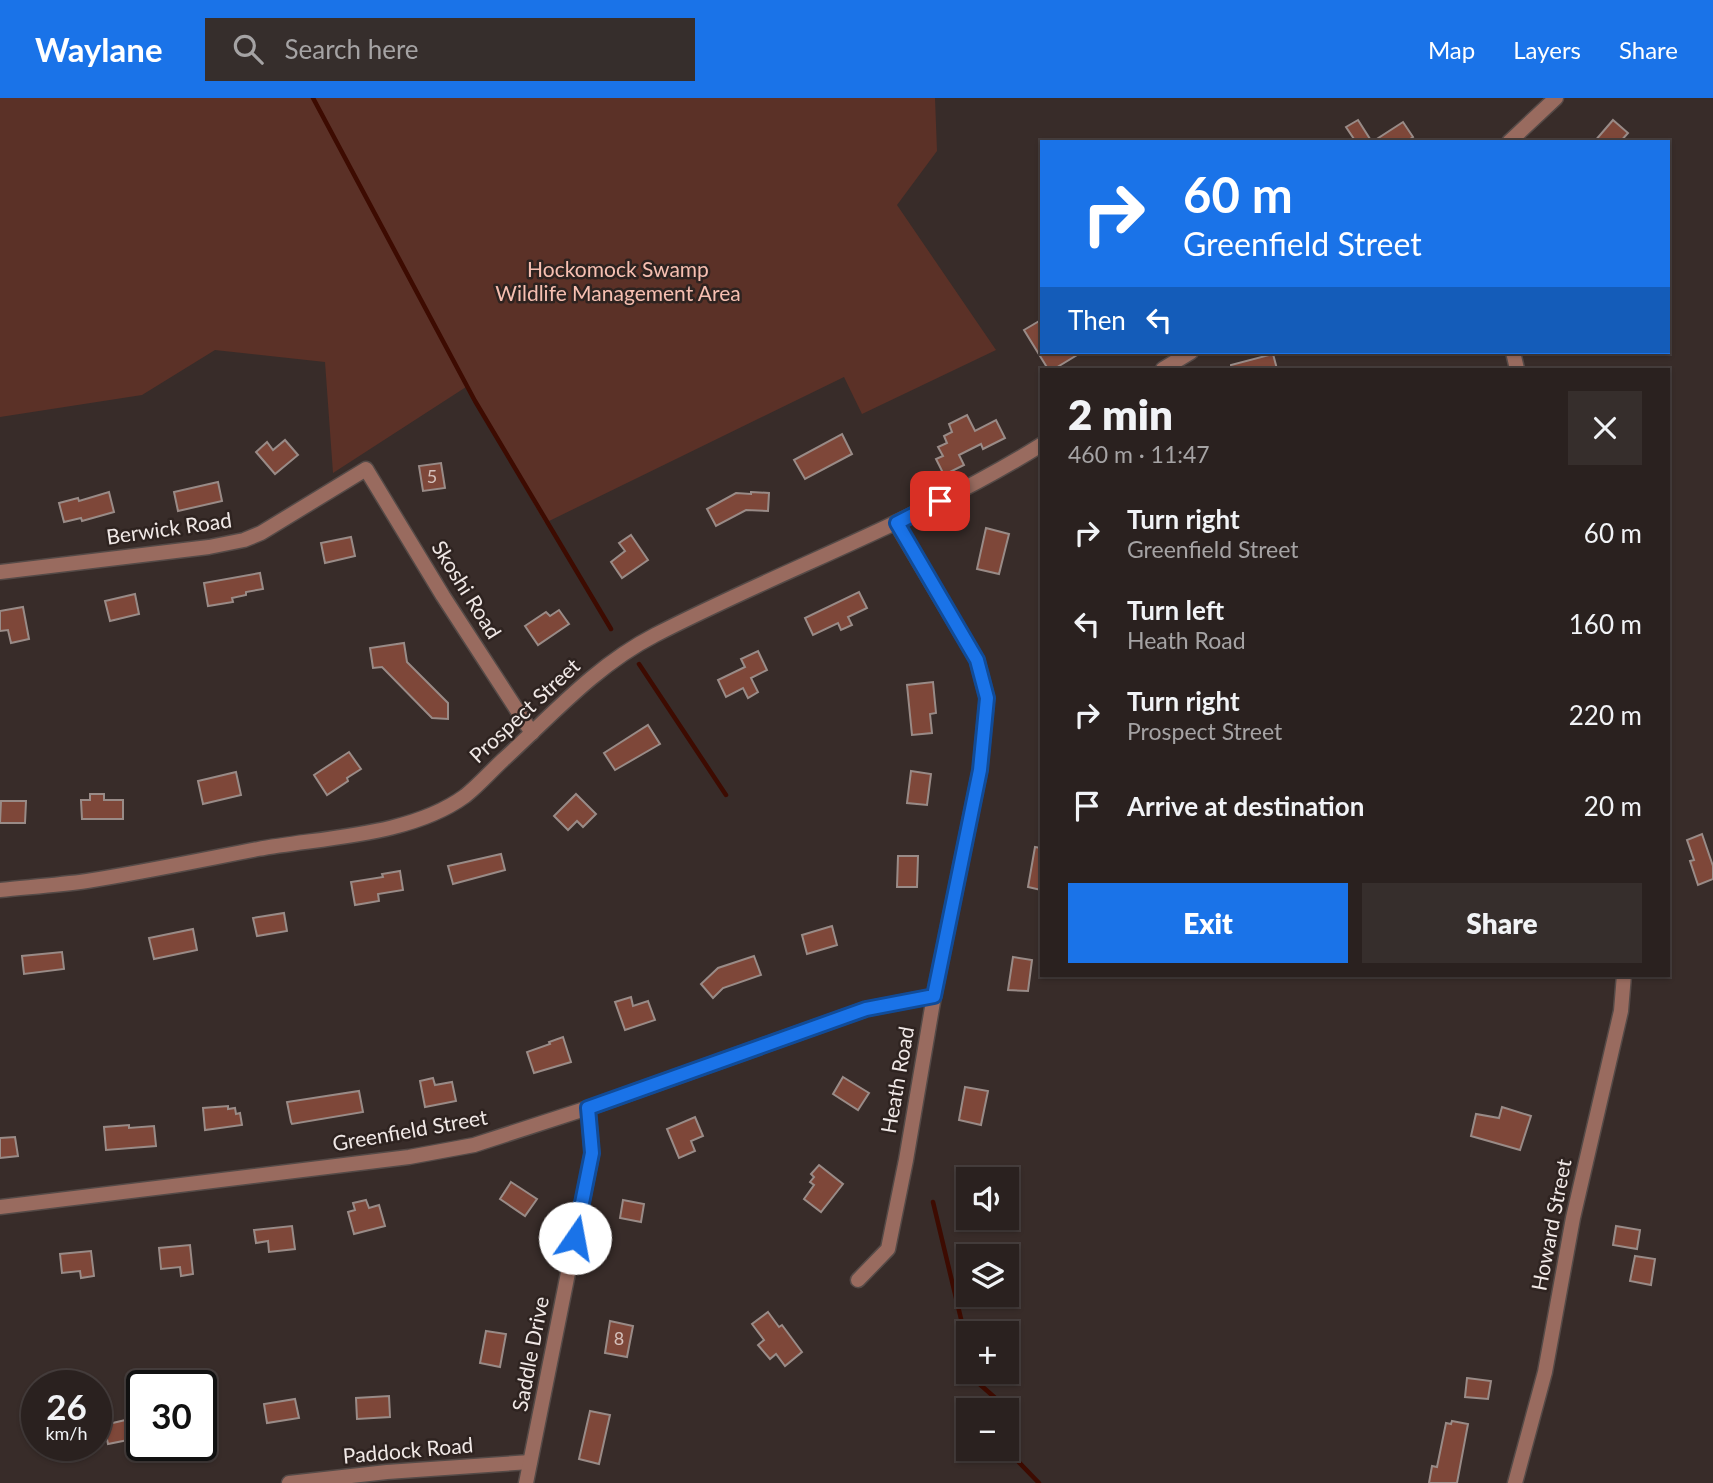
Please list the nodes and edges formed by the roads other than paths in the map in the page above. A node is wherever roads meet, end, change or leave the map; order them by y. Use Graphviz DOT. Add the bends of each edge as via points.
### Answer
graph roads {
  1 [pos="1556,98"];
  2 [pos="1511,140"];
  3 [pos="1188,354"];
  4 [pos="1165,368"];
  5 [pos="1040,446"];
  6 [pos="366,469"];
  7 [pos="897,523"];
  8 [pos="0,572"];
  9 [pos="532,733"];
  10 [pos="0,890"];
  11 [pos="1624,977"];
  12 [pos="934,996"];
  13 [pos="588,1108"];
  14 [pos="0,1207"];
  15 [pos="858,1280"];
  16 [pos="530,1462"];
  17 [pos="289,1483"];
  18 [pos="526,1483"];
  19 [pos="1515,1483"];
  1 -- 2 [label="street"];
  3 -- 4 [label="street"];
  5 -- 7 [label="street, Prospect Street"];
  6 -- 8 [label="street, Berwick Road" via="244,540"];
  6 -- 9 [label="street, Skoshi Road"];
  7 -- 9 [label="street, Prospect Street" via="656,634 571,694"];
  7 -- 12 [label="street, Heath Road" via="977,660 987,698 980,770"];
  9 -- 10 [label="street, Prospect Street" via="464,796 420,819 98,879"];
  11 -- 19 [label="street, Howard Street" via="1621,1011 1573,1218 1545,1372"];
  12 -- 13 [label="street, Greenfield Street" via="866,1009"];
  12 -- 15 [label="street, Heath Road" via="888,1249"];
  13 -- 14 [label="street, Greenfield Street" via="474,1145 409,1157"];
  13 -- 16 [label="street, Saddle Drive" via="592,1153"];
  16 -- 17 [label="street, Paddock Road"];
  16 -- 18 [label="street, Saddle Drive"];
}
